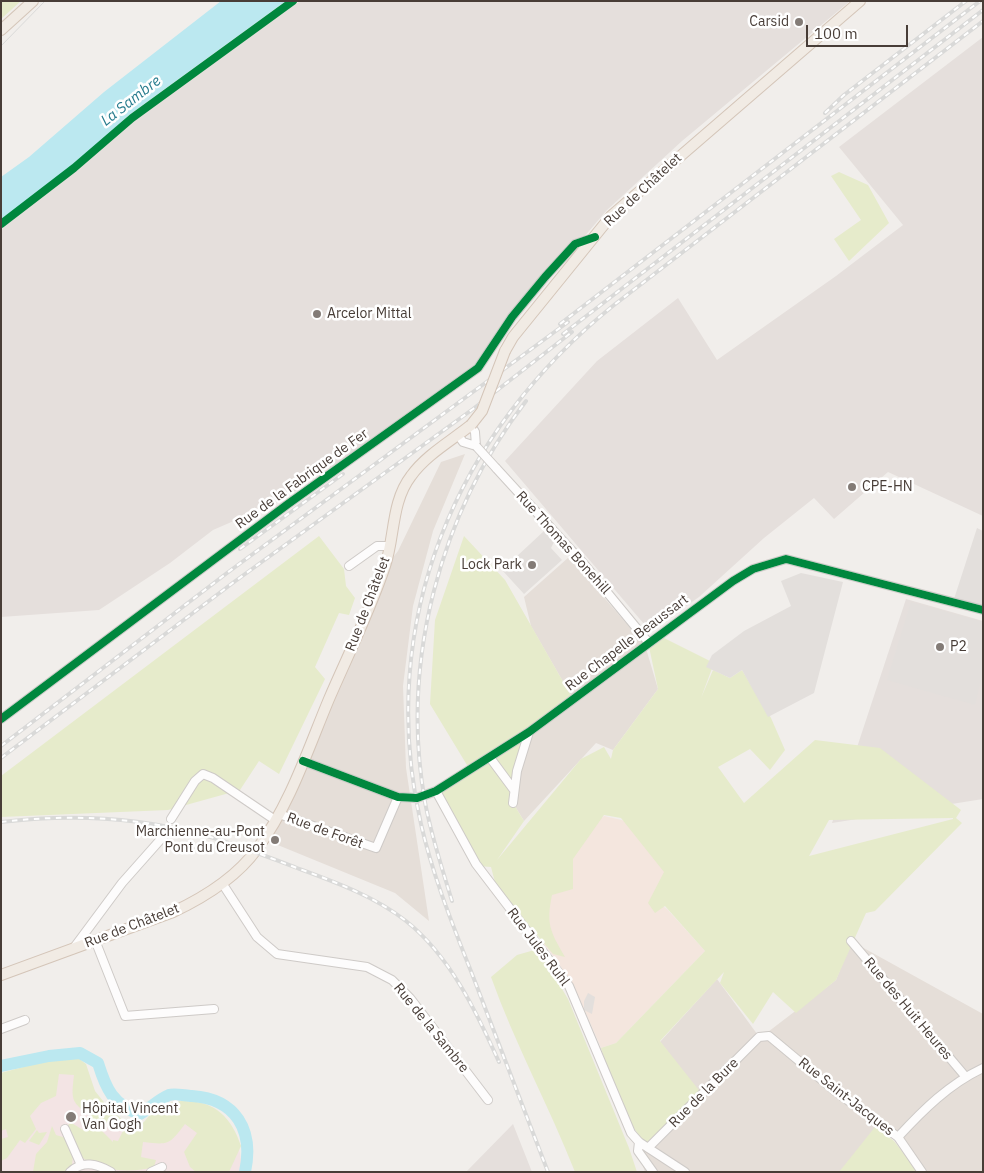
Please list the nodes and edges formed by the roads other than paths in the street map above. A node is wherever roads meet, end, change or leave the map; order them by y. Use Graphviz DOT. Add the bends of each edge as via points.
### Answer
graph roads {
  1 [pos="33,1"];
  2 [pos="860,1"];
  3 [pos="1,30"];
  4 [pos="594,237"];
  5 [pos="471,425"];
  6 [pos="458,435"];
  7 [pos="476,446"];
  8 [pos="389,546"];
  9 [pos="349,566"];
  10 [pos="983,610"];
  11 [pos="648,642"];
  12 [pos="1,719"];
  13 [pos="529,732"];
  14 [pos="491,758"];
  15 [pos="303,761"];
  16 [pos="514,790"];
  17 [pos="436,791"];
  18 [pos="398,797"];
  19 [pos="513,803"];
  20 [pos="277,817"];
  21 [pos="171,819"];
  22 [pos="169,830"];
  23 [pos="222,883"];
  24 [pos="95,940"];
  25 [pos="851,941"];
  26 [pos="73,949"];
  27 [pos="1,976"];
  28 [pos="214,1009"];
  29 [pos="25,1020"];
  30 [pos="1,1030"];
  31 [pos="759,1037"];
  32 [pos="983,1068"];
  33 [pos="965,1076"];
  34 [pos="488,1100"];
  35 [pos="65,1129"];
  36 [pos="898,1137"];
  37 [pos="638,1142"];
  38 [pos="648,1148"];
  39 [pos="81,1165"];
  40 [pos="162,1167"];
  41 [pos="70,1172"];
  42 [pos="111,1172"];
  43 [pos="151,1172"];
  44 [pos="653,1172"];
  45 [pos="685,1172"];
  46 [pos="922,1172"];
  1 -- 3 [label="main road"];
  2 -- 4 [label="main road, Rue de Châtelet" via="701,136 611,216"];
  4 -- 5 [label="main road, Rue de Châtelet, bridge" via="513,337 482,411"];
  4 -- 12 [label="street, Rue de la Fabrique de Fer" via="575,244 545,277 512,317 478,368 288,504"];
  5 -- 6 [label="main road, Rue de Châtelet"];
  5 -- 7 [label="street, Rue Thomas Bonehill"];
  6 -- 7 [label="street, Rue Thomas Bonehill" via="463,442"];
  6 -- 8 [label="main road, Rue de Châtelet" via="423,462 410,477 401,493"];
  7 -- 11 [label="street, Rue Thomas Bonehill, bridge" via="583,564"];
  8 -- 9 [label="street" via="377,546"];
  8 -- 15 [label="main road, Rue de Châtelet" via="385,566"];
  10 -- 11 [label="street, Rue Chapelle Beaussart" via="786,559 753,569 733,580"];
  11 -- 13 [label="street, Rue Chapelle Beaussart"];
  13 -- 14 [label="street, Rue Chapelle Beaussart"];
  13 -- 16 [label="street"];
  14 -- 16 [label="street"];
  14 -- 17 [label="street, Rue Chapelle Beaussart"];
  15 -- 18 [label="street, Rue Chapelle Beaussart"];
  15 -- 20 [label="main road, Rue de Châtelet"];
  16 -- 19 [label="street"];
  17 -- 18 [label="street, Rue Chapelle Beaussart" via="417,798"];
  17 -- 37 [label="street, Rue Jules Ruhl" via="476,864 569,986 620,1110"];
  18 -- 20 [label="street, Rue de Forêt" via="376,848"];
  20 -- 21 [label="street" via="203,774 195,780"];
  20 -- 23 [label="main road, Rue de Châtelet" via="257,849"];
  22 -- 26 [label="street" via="122,883"];
  23 -- 24 [label="main road, Rue de Châtelet" via="173,912"];
  23 -- 34 [label="street, Rue de la Sambre" via="255,934 271,950 286,957 367,967 392,980 410,998"];
  24 -- 26 [label="main road, Rue de Châtelet"];
  24 -- 28 [label="street" via="125,1016"];
  25 -- 33 [label="street, Rue des Huit Heures"];
  26 -- 27 [label="main road, Rue de Châtelet"];
  29 -- 30 [label="street"];
  31 -- 36 [label="street, Rue Saint-Jacques" via="769,1036"];
  31 -- 38 [label="street, Rue de la Bure"];
  32 -- 33 [label="street"];
  33 -- 36 [label="street"];
  35 -- 39 [label="street"];
  36 -- 46 [label="street, Rue Saint-Jacques"];
  37 -- 38 [label="street, Rue Jules Ruhl"];
  37 -- 44 [label="street" via="638,1150"];
  38 -- 45 [label="street, Rue Jules Ruhl"];
  39 -- 41 [label="street"];
  39 -- 42 [label="street" via="92,1164"];
  40 -- 43 [label="street"];
}
